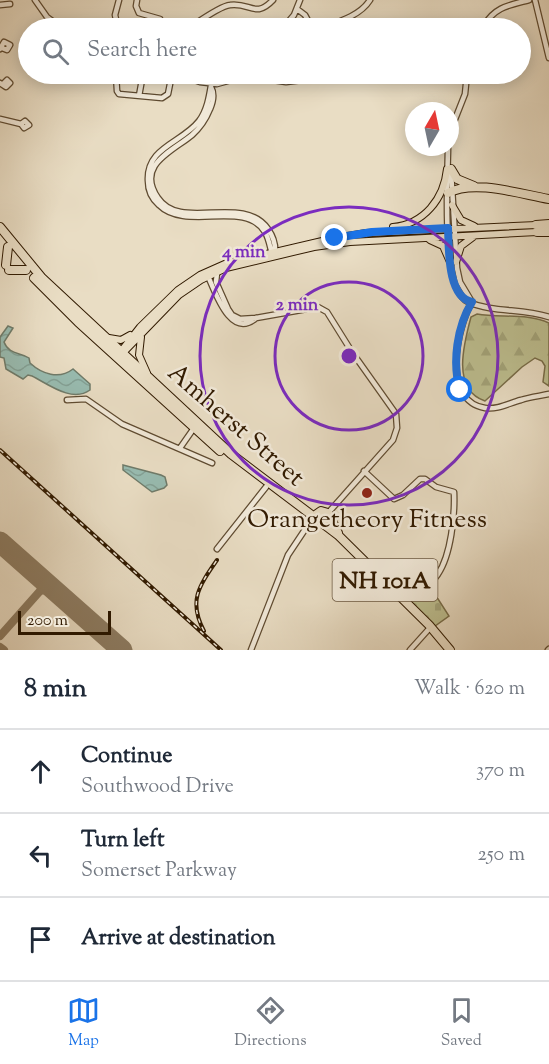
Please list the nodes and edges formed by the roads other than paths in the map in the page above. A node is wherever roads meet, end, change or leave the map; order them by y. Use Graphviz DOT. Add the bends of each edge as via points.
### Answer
graph roads {
  1 [pos="35,0"];
  2 [pos="119,0"];
  3 [pos="137,0"];
  4 [pos="273,0"];
  5 [pos="300,0"];
  6 [pos="370,0"];
  7 [pos="529,0"];
  8 [pos="535,0"];
  9 [pos="10,4"];
  10 [pos="0,5"];
  11 [pos="297,9"];
  12 [pos="47,18"];
  13 [pos="116,18"];
  14 [pos="156,18"];
  15 [pos="206,18"];
  16 [pos="290,18"];
  17 [pos="307,18"];
  18 [pos="345,18"];
  19 [pos="490,18"];
  20 [pos="549,53"];
  21 [pos="117,84"];
  22 [pos="141,84"];
  23 [pos="170,84"];
  24 [pos="205,84"];
  25 [pos="218,84"];
  26 [pos="466,84"];
  27 [pos="211,86"];
  28 [pos="139,96"];
  29 [pos="459,109"];
  30 [pos="0,119"];
  31 [pos="21,124"];
  32 [pos="448,156"];
  33 [pos="449,169"];
  34 [pos="489,189"];
  35 [pos="450,192"];
  36 [pos="549,199"];
  37 [pos="452,206"];
  38 [pos="431,208"];
  39 [pos="549,224"];
  40 [pos="0,227"];
  41 [pos="483,227"];
  42 [pos="451,228"];
  43 [pos="536,228"];
  44 [pos="549,232"];
  45 [pos="357,234"];
  46 [pos="479,235"];
  47 [pos="451,236"];
  48 [pos="0,237"];
  49 [pos="418,238"];
  50 [pos="8,247"];
  51 [pos="273,254"];
  52 [pos="453,262"];
  53 [pos="26,270"];
  54 [pos="219,271"];
  55 [pos="207,274"];
  56 [pos="472,302"];
  57 [pos="549,316"];
  58 [pos="256,318"];
  59 [pos="142,329"];
  60 [pos="107,337"];
  61 [pos="121,354"];
  62 [pos="151,378"];
  63 [pos="549,394"];
  64 [pos="67,400"];
  65 [pos="194,428"];
  66 [pos="180,448"];
  67 [pos="212,463"];
  68 [pos="364,471"];
  69 [pos="266,487"];
  70 [pos="328,513"];
  71 [pos="313,518"];
  72 [pos="339,536"];
  73 [pos="217,549"];
  74 [pos="405,600"];
  75 [pos="428,630"];
  76 [pos="250,650"];
  77 [pos="410,650"];
  78 [pos="444,650"];
  79 [pos="450,650"];
  1 -- 12 [label="street"];
  2 -- 13 [label="street"];
  3 -- 14 [label="street" via="139,13"];
  4 -- 15 [label="street" via="260,10 233,4"];
  5 -- 11 [label="street"];
  6 -- 18 [label="street"];
  7 -- 19 [label="street" via="497,10"];
  8 -- 20 [label="street"];
  9 -- 10 [label="street"];
  11 -- 16 [label="street"];
  11 -- 17 [label="street"];
  21 -- 28 [label="street" via="119,94"];
  22 -- 28 [label="street"];
  23 -- 28 [label="street" via="164,98"];
  24 -- 27 [label="street"];
  25 -- 27 [label="street"];
  26 -- 29 [label="street"];
  27 -- 51 [label="street" via="213,101 203,123 156,163 154,191 159,201 174,210 254,217 271,234"];
  30 -- 31 [label="street"];
  32 -- 33 [label="street"];
  33 -- 34 [label="highway" via="461,181"];
  33 -- 35 [label="street"];
  33 -- 38 [label="main road"];
  34 -- 35 [label="highway" via="466,187"];
  34 -- 36 [label="highway"];
  35 -- 37 [label="street"];
  35 -- 38 [label="main road"];
  35 -- 42 [label="street"];
  37 -- 41 [label="main road" via="463,222"];
  37 -- 42 [label="street"];
  38 -- 45 [label="main road" via="408,225"];
  39 -- 43 [label="highway"];
  40 -- 60 [label="highway, Amherst Street / NH 101A" via="42,278"];
  41 -- 42 [label="main road"];
  41 -- 43 [label="main road"];
  42 -- 45 [label="main road"];
  42 -- 47 [label="street"];
  43 -- 44 [label="highway"];
  43 -- 46 [label="main road"];
  45 -- 51 [label="main road"];
  46 -- 47 [label="main road"];
  46 -- 52 [label="main road" via="462,244"];
  47 -- 49 [label="main road"];
  47 -- 52 [label="street"];
  48 -- 50 [label="highway, Amherst Street / NH 101A"];
  49 -- 51 [label="main road" via="330,244"];
  49 -- 52 [label="main road" via="440,244"];
  50 -- 53 [label="highway, Amherst Street / NH 101A"];
  50 -- 53 [label="highway" via="8,268"];
  51 -- 54 [label="main road"];
  51 -- 55 [label="main road" via="227,263"];
  52 -- 56 [label="street"];
  53 -- 61 [label="highway, Amherst Street / NH 101A" via="63,308"];
  54 -- 55 [label="main road"];
  54 -- 58 [label="street" via="216,282 231,313 240,319"];
  55 -- 58 [label="street" via="229,317 245,323"];
  55 -- 59 [label="main road"];
  56 -- 57 [label="street" via="491,309"];
  56 -- 63 [label="street" via="462,326 457,355 458,384 465,397 477,406 491,409"];
  58 -- 68 [label="street" via="318,307 332,317 397,416 394,437"];
  59 -- 60 [label="main road" via="125,339"];
  59 -- 61 [label="main road"];
  59 -- 62 [label="main road" via="139,355"];
  60 -- 61 [label="highway, Amherst Street / NH 101A"];
  61 -- 62 [label="highway, Amherst Street / NH 101A"];
  61 -- 65 [label="highway, Amherst Street / NH 101A"];
  62 -- 71 [label="highway, Amherst Street / NH 101A" via="231,454"];
  64 -- 66 [label="street" via="86,399 118,422"];
  65 -- 66 [label="street"];
  65 -- 69 [label="highway, Amherst Street / NH 101A"];
  66 -- 67 [label="street"];
  68 -- 70 [label="street"];
  68 -- 74 [label="street" via="394,499 420,479 454,492 449,542 440,572"];
  69 -- 71 [label="highway, Amherst Street / NH 101A"];
  69 -- 73 [label="street"];
  70 -- 71 [label="highway" via="319,512"];
  70 -- 72 [label="highway"];
  71 -- 72 [label="highway, Amherst Street / NH 101A"];
  71 -- 75 [label="highway, Amherst Street / NH 101A"];
  71 -- 76 [label="street" via="288,555"];
  72 -- 74 [label="highway, Amherst Street / NH 101A"];
  74 -- 79 [label="highway, Amherst Street / NH 101A"];
  75 -- 77 [label="street"];
  75 -- 78 [label="highway, Amherst Street / NH 101A"];
}
